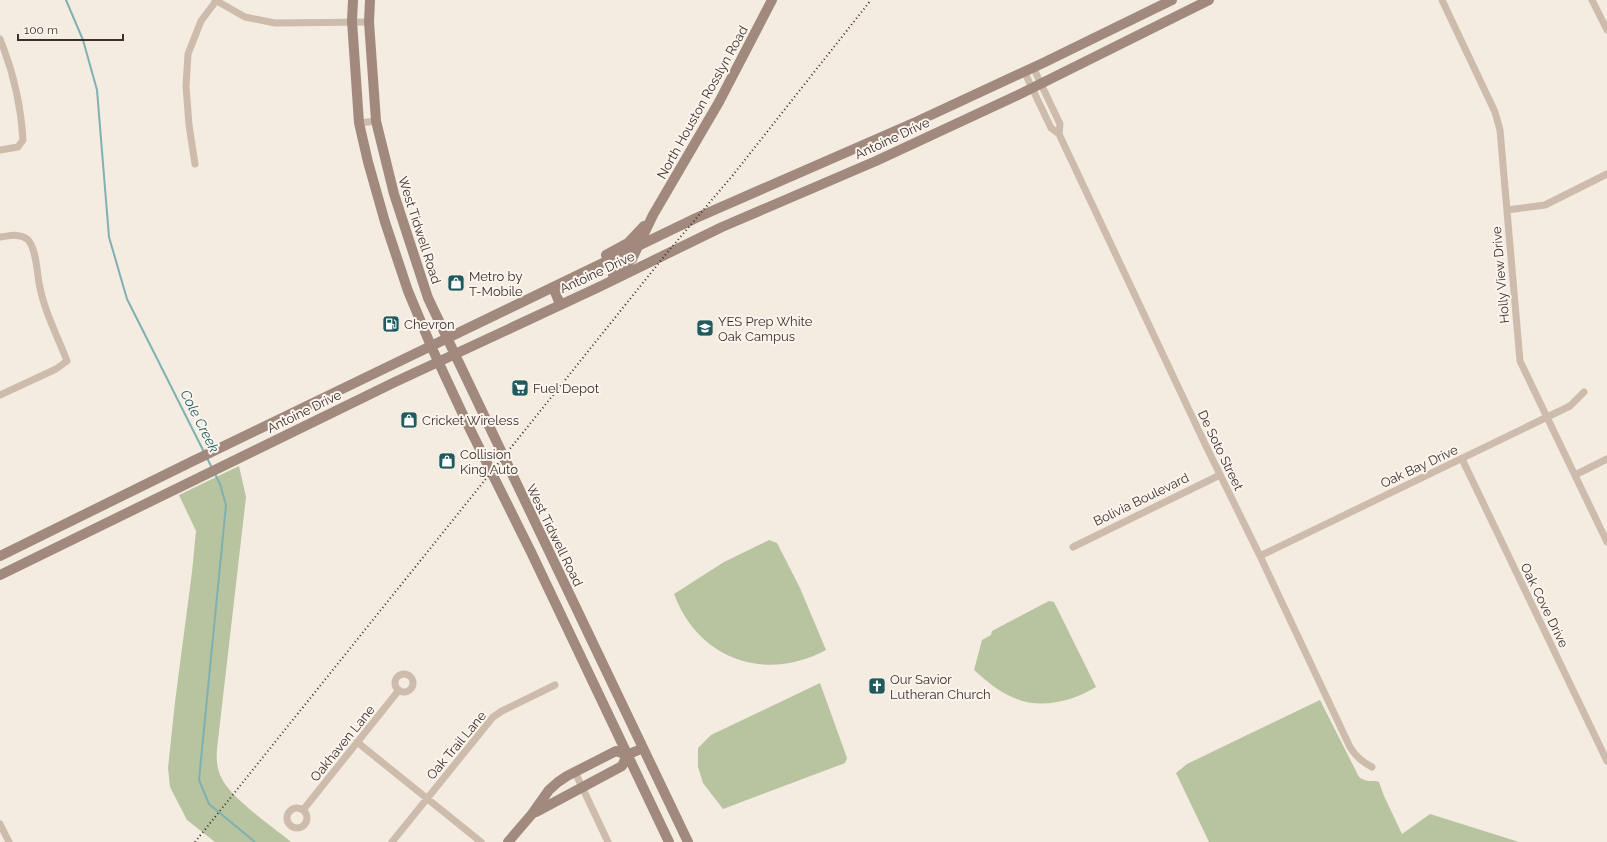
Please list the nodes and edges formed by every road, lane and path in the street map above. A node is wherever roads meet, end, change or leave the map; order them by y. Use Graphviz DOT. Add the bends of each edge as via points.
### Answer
graph roads {
  1 [pos="216,0"];
  2 [pos="353,0"];
  3 [pos="370,0"];
  4 [pos="772,0"];
  5 [pos="1172,0"];
  6 [pos="1209,0"];
  7 [pos="1442,0"];
  8 [pos="1592,0"];
  9 [pos="352,21"];
  10 [pos="369,22"];
  11 [pos="1607,30"];
  12 [pos="0,39"];
  13 [pos="1029,69"];
  14 [pos="1037,86"];
  15 [pos="376,121"];
  16 [pos="359,123"];
  17 [pos="0,150"];
  18 [pos="195,164"];
  19 [pos="1607,174"];
  20 [pos="1507,210"];
  21 [pos="652,218"];
  22 [pos="665,234"];
  23 [pos="0,237"];
  24 [pos="638,247"];
  25 [pos="576,276"];
  26 [pos="553,286"];
  27 [pos="599,287"];
  28 [pos="560,304"];
  29 [pos="447,339"];
  30 [pos="431,346"];
  31 [pos="454,354"];
  32 [pos="438,361"];
  33 [pos="1584,392"];
  34 [pos="0,395"];
  35 [pos="1548,417"];
  36 [pos="495,439"];
  37 [pos="480,448"];
  38 [pos="1462,459"];
  39 [pos="1607,460"];
  40 [pos="1220,475"];
  41 [pos="1575,475"];
  42 [pos="91,510"];
  43 [pos="99,527"];
  44 [pos="1607,542"];
  45 [pos="546,545"];
  46 [pos="1073,547"];
  47 [pos="531,552"];
  48 [pos="3,555"];
  49 [pos="1260,556"];
  50 [pos="12,569"];
  51 [pos="0,575"];
  52 [pos="590,636"];
  53 [pos="575,644"];
  54 [pos="556,685"];
  55 [pos="399,690"];
  56 [pos="357,742"];
  57 [pos="643,748"];
  58 [pos="627,755"];
  59 [pos="1607,761"];
  60 [pos="1372,767"];
  61 [pos="575,772"];
  62 [pos="582,786"];
  63 [pos="426,799"];
  64 [pos="303,810"];
  65 [pos="532,814"];
  66 [pos="0,824"];
  67 [pos="8,842"];
  68 [pos="392,842"];
  69 [pos="481,842"];
  70 [pos="508,842"];
  71 [pos="608,842"];
  72 [pos="669,842"];
  73 [pos="688,842"];
  1 -- 9 [label="street" via="245,17 274,23"];
  1 -- 18 [label="street" via="201,21 188,54 186,86"];
  2 -- 9 [label="main road"];
  3 -- 10 [label="main road, West Tidwell Road"];
  4 -- 21 [label="main road, North Houston Rosslyn Road" via="719,102"];
  5 -- 13 [label="main road, Antoine Drive"];
  6 -- 14 [label="main road, Antoine Drive"];
  7 -- 20 [label="street, Holly View Drive" via="1498,121"];
  8 -- 11 [label="street"];
  9 -- 10 [label="street"];
  9 -- 16 [label="main road"];
  10 -- 15 [label="main road, West Tidwell Road"];
  12 -- 17 [label="street" via="8,59 22,118 24,140 18,147"];
  13 -- 14 [label="street, De Soto Street"];
  13 -- 22 [label="main road, Antoine Drive"];
  14 -- 27 [label="main road, Antoine Drive" via="876,161 722,226"];
  14 -- 40 [label="street, De Soto Street" via="1050,128 1059,134"];
  15 -- 16 [label="street"];
  15 -- 29 [label="main road, West Tidwell Road" via="394,194 428,298"];
  16 -- 30 [label="main road" via="385,222 408,292"];
  19 -- 20 [label="street" via="1545,205"];
  20 -- 35 [label="street, Holly View Drive" via="1520,361"];
  21 -- 22 [label="main road" via="652,232"];
  21 -- 24 [label="main road, North Houston Rosslyn Road"];
  21 -- 25 [label="main road, North Houston Rosslyn Road" via="628,243"];
  22 -- 24 [label="main road, Antoine Drive"];
  23 -- 34 [label="street" via="16,235 28,239 34,249 48,317 67,361 56,369"];
  24 -- 25 [label="main road, Antoine Drive"];
  24 -- 27 [label="main road, North Houston Rosslyn Road" via="632,259"];
  25 -- 26 [label="main road, Antoine Drive"];
  26 -- 28 [label="main road"];
  26 -- 29 [label="main road, Antoine Drive"];
  27 -- 28 [label="main road, Antoine Drive"];
  28 -- 31 [label="main road, Antoine Drive"];
  29 -- 30 [label="main road, Antoine Drive"];
  29 -- 31 [label="main road, West Tidwell Road"];
  30 -- 32 [label="main road"];
  30 -- 42 [label="main road, Antoine Drive"];
  31 -- 32 [label="main road, Antoine Drive"];
  31 -- 36 [label="main road, West Tidwell Road"];
  32 -- 37 [label="main road"];
  32 -- 43 [label="main road, Antoine Drive"];
  33 -- 35 [label="street, Oak Bay Drive" via="1570,406"];
  35 -- 38 [label="street, Oak Bay Drive"];
  35 -- 41 [label="street, Holly View Drive"];
  36 -- 37 [label="main road"];
  36 -- 45 [label="main road, West Tidwell Road"];
  37 -- 47 [label="main road"];
  38 -- 49 [label="street, Oak Bay Drive"];
  38 -- 59 [label="street, Oak Cove Drive"];
  39 -- 41 [label="street"];
  40 -- 46 [label="street, Bolivia Boulevard"];
  40 -- 49 [label="street, De Soto Street"];
  41 -- 44 [label="street, Holly View Drive"];
  42 -- 43 [label="main road"];
  42 -- 48 [label="main road, Antoine Drive"];
  43 -- 50 [label="main road, Antoine Drive"];
  45 -- 47 [label="main road"];
  45 -- 52 [label="main road, West Tidwell Road"];
  47 -- 53 [label="main road"];
  48 -- 50 [label="main road"];
  49 -- 60 [label="street, De Soto Street" via="1350,747 1362,762"];
  50 -- 51 [label="main road, Antoine Drive"];
  52 -- 53 [label="main road"];
  52 -- 57 [label="main road, West Tidwell Road"];
  53 -- 58 [label="main road"];
  54 -- 63 [label="street, Oak Trail Lane" via="493,717"];
  55 -- 56 [label="street, Oakhaven Lane"];
  56 -- 63 [label="street"];
  56 -- 64 [label="street, Oakhaven Lane"];
  57 -- 58 [label="main road"];
  57 -- 73 [label="main road, West Tidwell Road"];
  58 -- 61 [label="main road" via="616,752"];
  58 -- 62 [label="main road" via="622,766"];
  58 -- 72 [label="main road"];
  61 -- 62 [label="street"];
  61 -- 65 [label="main road" via="549,790"];
  62 -- 65 [label="main road"];
  62 -- 71 [label="street"];
  63 -- 68 [label="street, Oak Trail Lane"];
  63 -- 69 [label="street"];
  65 -- 70 [label="main road"];
  66 -- 67 [label="street"];
}
